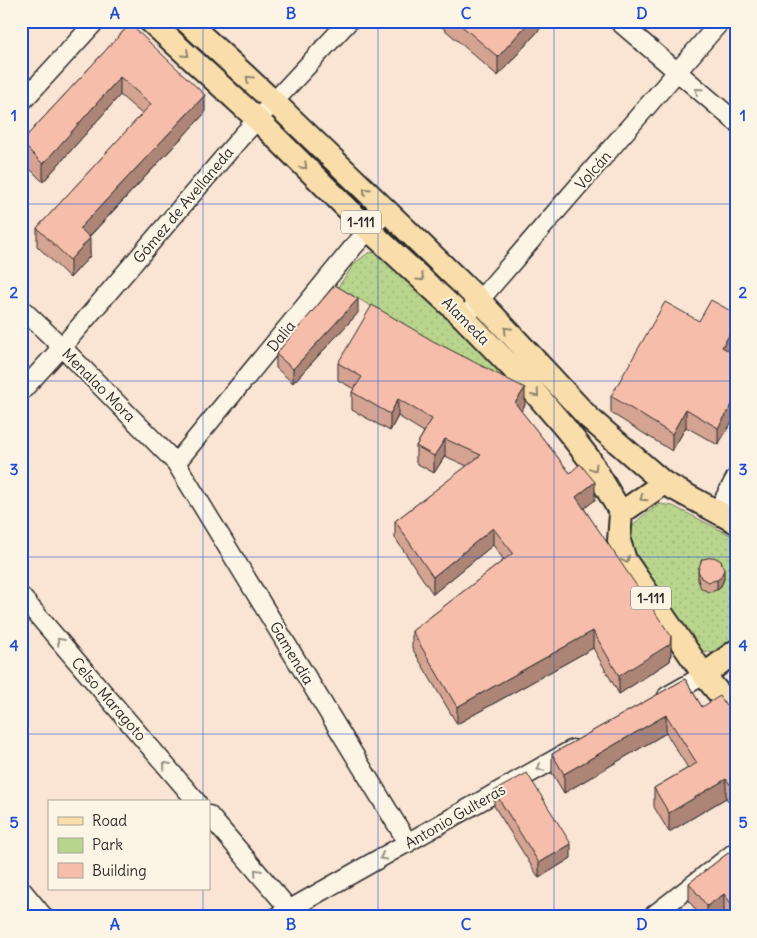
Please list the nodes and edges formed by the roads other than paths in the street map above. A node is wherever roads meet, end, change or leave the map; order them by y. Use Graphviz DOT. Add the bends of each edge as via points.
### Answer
graph roads {
  1 [pos="96,21"];
  2 [pos="150,21"];
  3 [pos="186,21"];
  4 [pos="349,21"];
  5 [pos="618,21"];
  6 [pos="721,21"];
  7 [pos="677,73"];
  8 [pos="21,102"];
  9 [pos="275,103"];
  10 [pos="258,120"];
  11 [pos="736,122"];
  12 [pos="387,211"];
  13 [pos="369,230"];
  14 [pos="480,301"];
  15 [pos="21,308"];
  16 [pos="464,318"];
  17 [pos="62,347"];
  18 [pos="21,392"];
  19 [pos="176,463"];
  20 [pos="736,477"];
  21 [pos="664,483"];
  22 [pos="621,513"];
  23 [pos="726,517"];
  24 [pos="21,596"];
  25 [pos="736,651"];
  26 [pos="704,675"];
  27 [pos="653,704"];
  28 [pos="736,714"];
  29 [pos="586,742"];
  30 [pos="195,800"];
  31 [pos="210,816"];
  32 [pos="408,844"];
  33 [pos="736,851"];
  34 [pos="21,889"];
  35 [pos="289,914"];
  36 [pos="44,917"];
  37 [pos="651,917"];
  1 -- 8 [label="street"];
  2 -- 10 [label="main road, Alameda / 1-111, one-way"];
  9 -- 3 [label="main road, Alameda / 1-111, one-way"];
  4 -- 9 [label="street, Gómez de Avellaneda"];
  5 -- 7 [label="street"];
  6 -- 7 [label="street, Volcán"];
  11 -- 7 [label="street, one-way"];
  7 -- 14 [label="street, Volcán"];
  9 -- 10 [label="street, Gómez de Avellaneda"];
  12 -- 9 [label="main road, Alameda / 1-111, one-way"];
  10 -- 13 [label="main road, Alameda / 1-111, one-way"];
  10 -- 17 [label="street, Gómez de Avellaneda"];
  12 -- 13 [label="street, Dalia"];
  12 -- 14 [label="main road, Alameda / 1-111"];
  13 -- 16 [label="main road, Alameda / 1-111, one-way"];
  13 -- 19 [label="street, Dalia"];
  14 -- 16 [label="street, Volcán"];
  21 -- 14 [label="main road, Alameda / 1-111, one-way" via="588,417"];
  15 -- 17 [label="street, Menalao Mora"];
  16 -- 22 [label="main road, Alameda / 1-111, one-way" via="566,429 590,460"];
  17 -- 18 [label="street, Gómez de Avellaneda"];
  17 -- 19 [label="street, Menalao Mora"];
  19 -- 32 [label="street, Gamendia"];
  20 -- 23 [label="street"];
  21 -- 22 [label="main road, one-way"];
  21 -- 23 [label="main road, Alameda / 1-111"];
  22 -- 26 [label="main road, 1-111, one-way" via="619,542 625,560"];
  30 -- 24 [label="street, Celso Maragoto, one-way"];
  25 -- 26 [label="main road"];
  26 -- 27 [label="street"];
  26 -- 28 [label="main road"];
  29 -- 32 [label="street, Antonio Gulteras, one-way"];
  35 -- 31 [label="street, one-way"];
  32 -- 35 [label="street, Antonio Gulteras, one-way"];
  33 -- 37 [label="street"];
  34 -- 36 [label="street"];
}
